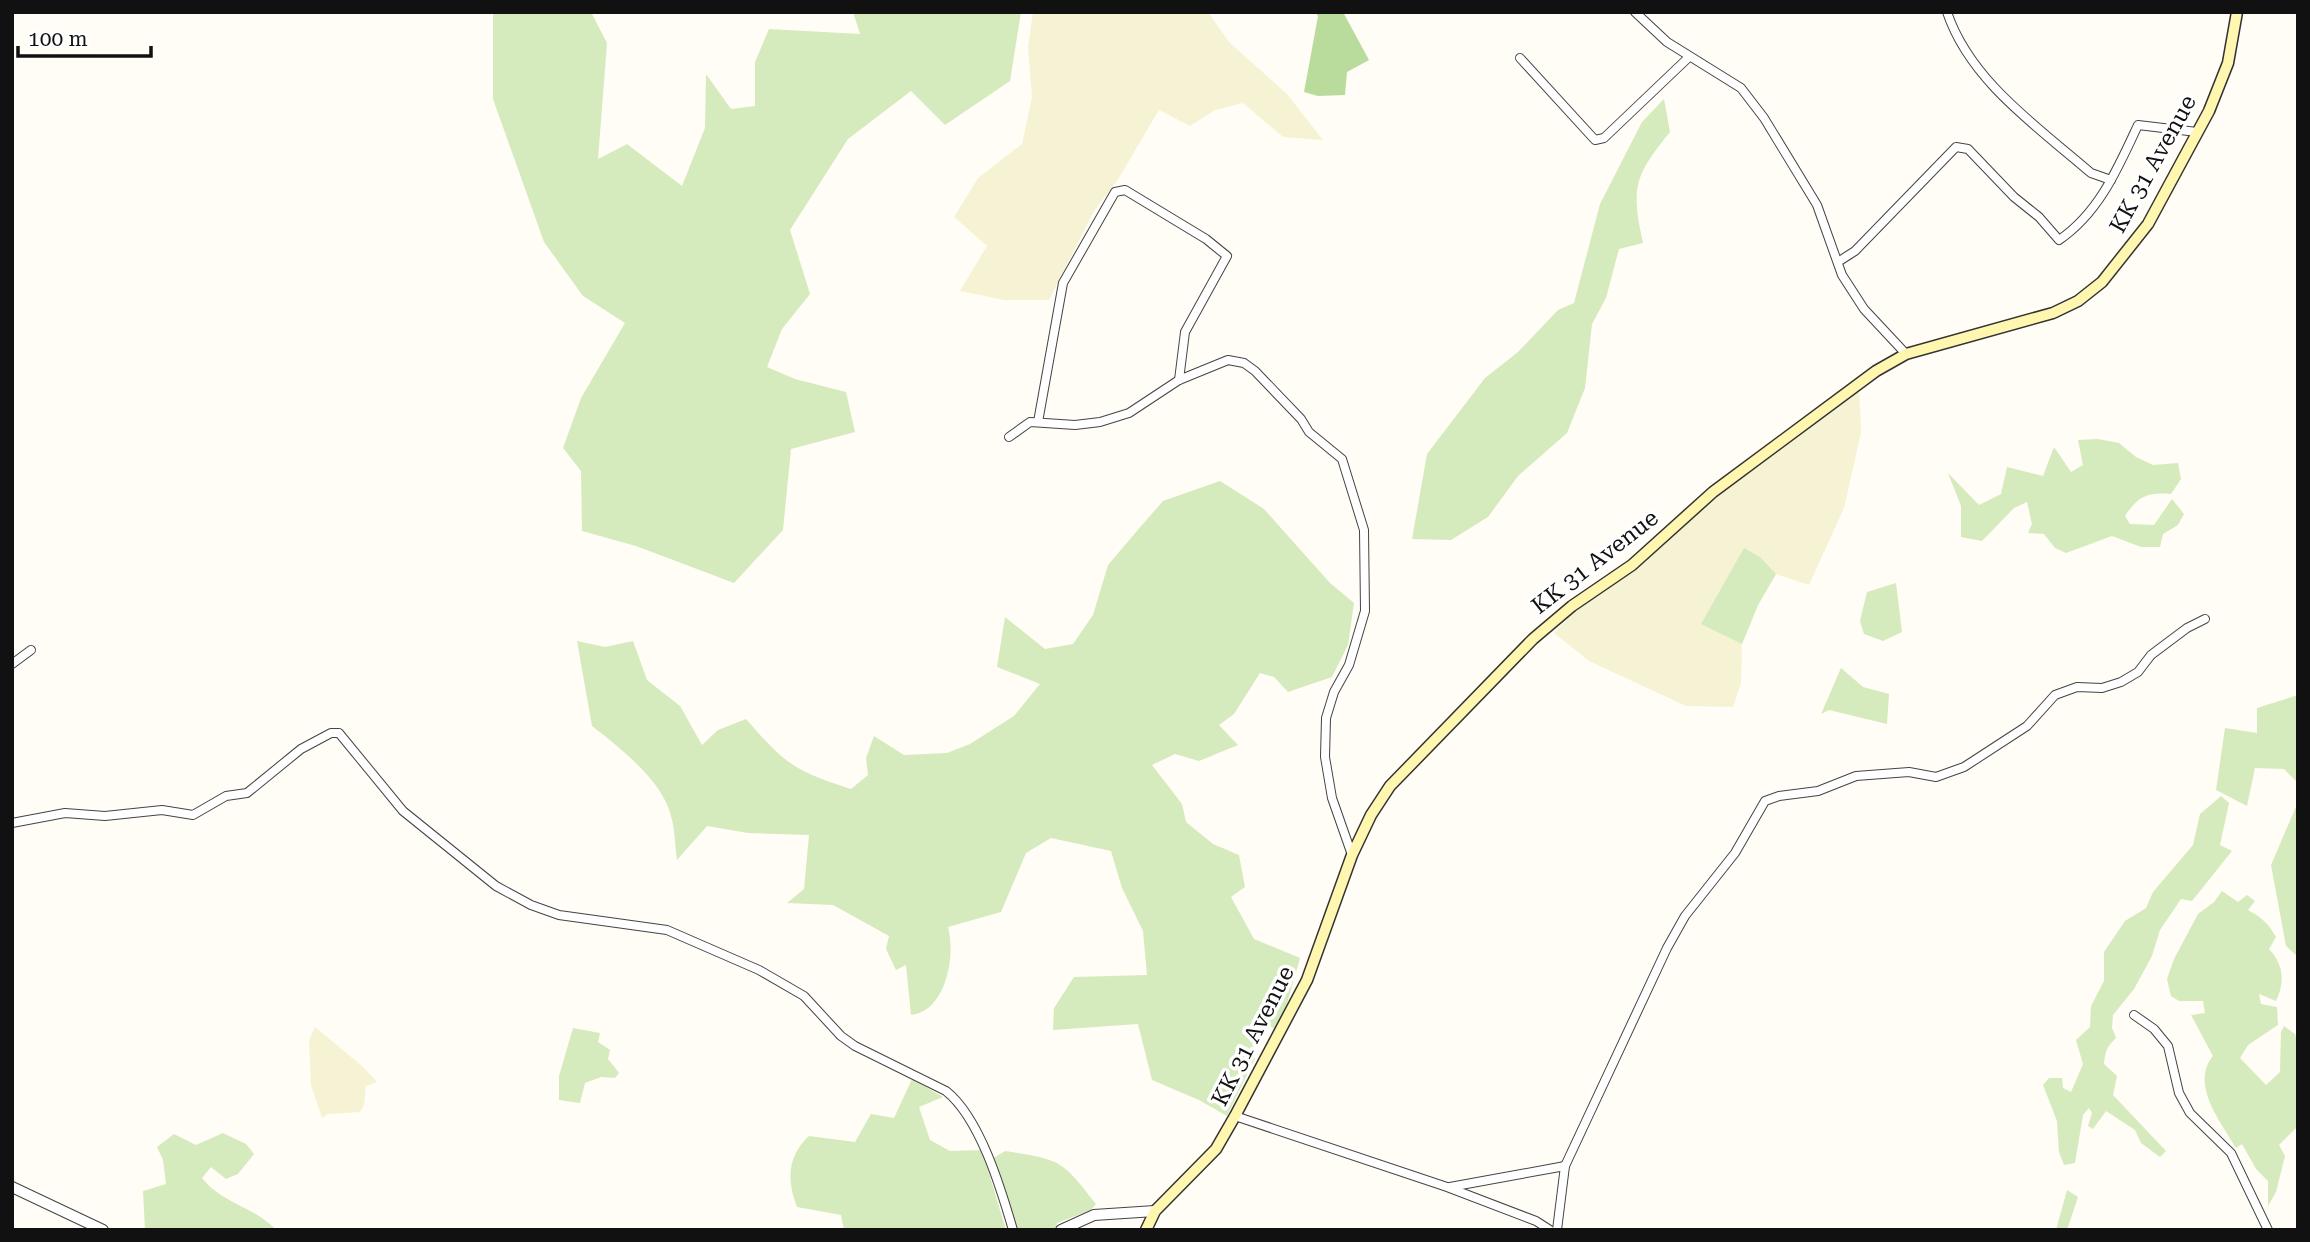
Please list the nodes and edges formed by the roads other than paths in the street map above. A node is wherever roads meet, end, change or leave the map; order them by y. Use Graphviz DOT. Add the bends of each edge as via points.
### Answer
graph roads {
  1 [pos="1634,12"];
  2 [pos="1947,12"];
  3 [pos="2237,12"];
  4 [pos="1689,57"];
  5 [pos="1520,58"];
  6 [pos="2197,132"];
  7 [pos="2111,180"];
  8 [pos="1841,260"];
  9 [pos="1906,355"];
  10 [pos="1179,380"];
  11 [pos="1038,422"];
  12 [pos="1009,437"];
  13 [pos="2205,619"];
  14 [pos="31,650"];
  15 [pos="12,664"];
  16 [pos="12,822"];
  17 [pos="1352,855"];
  18 [pos="2134,1015"];
  19 [pos="1236,1116"];
  20 [pos="1565,1166"];
  21 [pos="12,1187"];
  22 [pos="1447,1187"];
  23 [pos="1155,1211"];
  24 [pos="103,1230"];
  25 [pos="1013,1230"];
  26 [pos="1060,1230"];
  27 [pos="1146,1230"];
  28 [pos="1550,1230"];
  29 [pos="1557,1230"];
  30 [pos="2269,1230"];
  1 -- 4 [label="street"];
  2 -- 7 [label="street" via="1960,44 1987,79 2091,173"];
  3 -- 6 [label="main road, KK 31 Avenue" via="2228,64"];
  4 -- 5 [label="street" via="1604,138 1595,139"];
  4 -- 9 [label="street" via="1741,88 1764,118 1817,205 1842,275 1864,309"];
  6 -- 7 [label="street" via="2138,125"];
  6 -- 9 [label="main road, KK 31 Avenue" via="2148,224 2118,265 2078,300 2013,326"];
  7 -- 8 [label="street" via="2075,230 2059,240 1968,149 1956,148"];
  9 -- 17 [label="main road, KK 31 Avenue" via="1876,371 1713,492 1632,565 1534,639 1390,786"];
  10 -- 11 [label="street" via="1129,413 1100,422"];
  10 -- 11 [label="street" via="1185,332 1227,256 1142,199 1125,190 1115,192 1063,283"];
  10 -- 17 [label="street" via="1228,360 1244,363 1309,432 1342,459 1346,469 1364,530 1365,611 1326,718 1325,757 1332,797"];
  11 -- 12 [label="street" via="1030,422"];
  13 -- 20 [label="street" via="2151,655 2138,672 2121,682 2102,688 2077,687 2055,695 2027,726 1964,767 1936,777 1909,772 1856,776 1818,791 1765,802 1735,853 1685,916 1667,948"];
  14 -- 15 [label="street"];
  16 -- 25 [label="street" via="65,813 105,816 162,810 193,815 226,796 247,793 291,756 339,733 403,811 496,886 559,915 667,930 759,971 803,996 855,1045 946,1091 955,1098 979,1140"];
  17 -- 19 [label="main road, KK 31 Avenue" via="1307,980"];
  18 -- 30 [label="street" via="2168,1046 2179,1093 2190,1113 2231,1153"];
  19 -- 22 [label="street"];
  19 -- 23 [label="main road, KK 31 Avenue" via="1216,1149"];
  20 -- 22 [label="street"];
  20 -- 29 [label="street"];
  21 -- 24 [label="street"];
  22 -- 28 [label="street"];
  23 -- 26 [label="street" via="1094,1214"];
  23 -- 27 [label="main road, KK 31 Avenue"];
}
